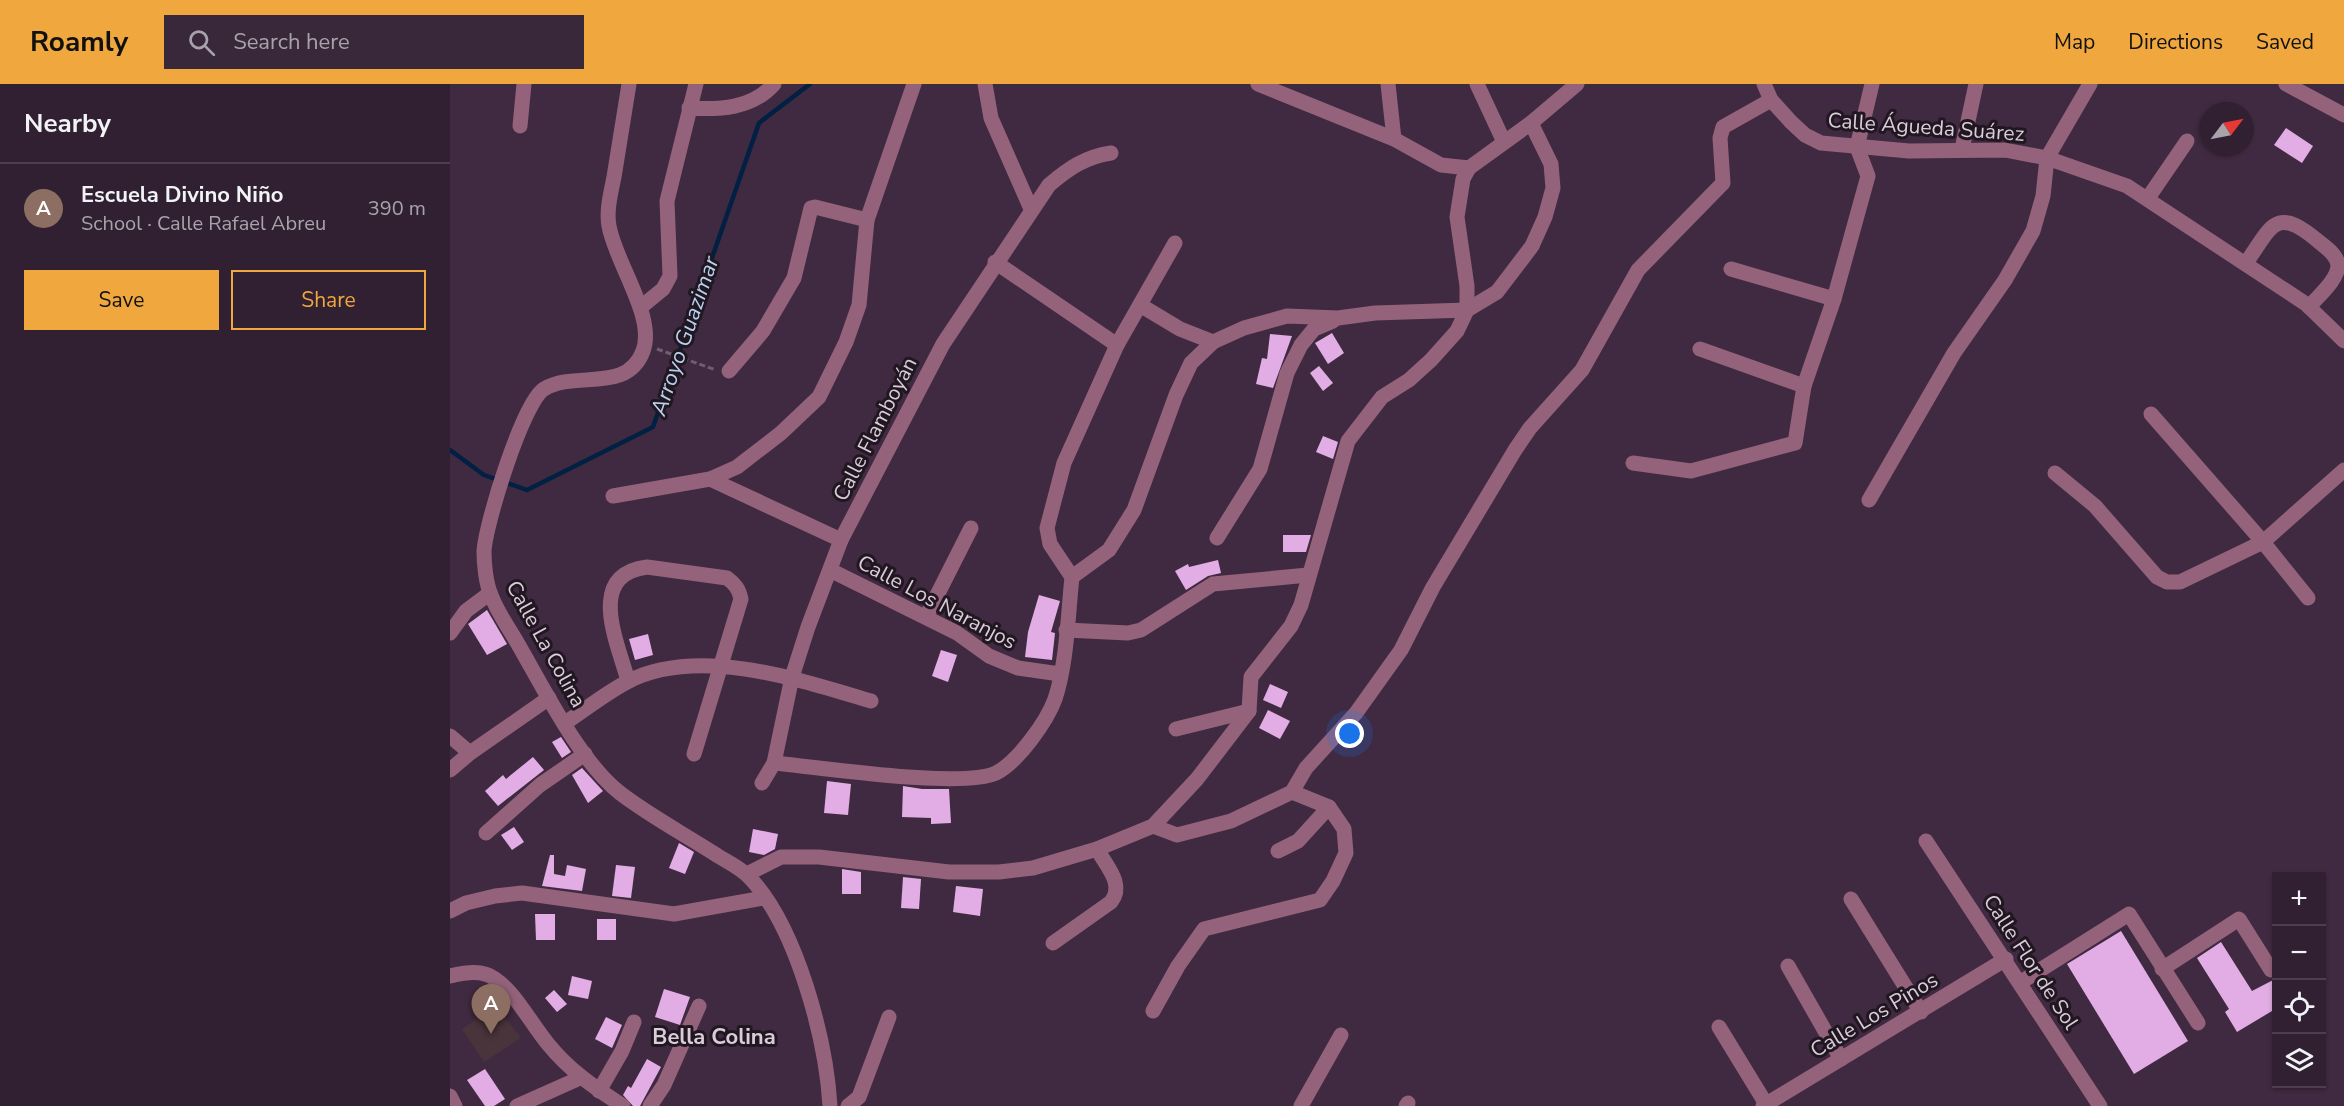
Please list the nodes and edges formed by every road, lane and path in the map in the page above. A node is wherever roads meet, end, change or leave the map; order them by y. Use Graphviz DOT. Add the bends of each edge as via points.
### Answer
graph roads {
  1 [pos="524,84"];
  2 [pos="629,84"];
  3 [pos="696,84"];
  4 [pos="774,84"];
  5 [pos="914,84"];
  6 [pos="985,84"];
  7 [pos="1258,84"];
  8 [pos="1388,84"];
  9 [pos="1477,84"];
  10 [pos="1577,84"];
  11 [pos="1764,84"];
  12 [pos="1872,84"];
  13 [pos="1975,84"];
  14 [pos="2090,84"];
  15 [pos="2286,84"];
  16 [pos="1771,100"];
  17 [pos="689,108"];
  18 [pos="2344,115"];
  19 [pos="1531,123"];
  20 [pos="520,126"];
  21 [pos="1394,139"];
  22 [pos="2187,141"];
  23 [pos="1504,142"];
  24 [pos="1857,147"];
  25 [pos="1962,149"];
  26 [pos="1112,153"];
  27 [pos="2047,158"];
  28 [pos="1469,168"];
  29 [pos="2148,198"];
  30 [pos="1031,209"];
  31 [pos="867,220"];
  32 [pos="1175,243"];
  33 [pos="995,262"];
  34 [pos="2246,263"];
  35 [pos="1731,269"];
  36 [pos="1834,299"];
  37 [pos="1140,305"];
  38 [pos="641,307"];
  39 [pos="2309,307"];
  40 [pos="1467,310"];
  41 [pos="1338,318"];
  42 [pos="2344,340"];
  43 [pos="1213,342"];
  44 [pos="1117,345"];
  45 [pos="1700,349"];
  46 [pos="677,356"];
  47 [pos="729,371"];
  48 [pos="1804,386"];
  49 [pos="2151,414"];
  50 [pos="1633,463"];
  51 [pos="2344,470"];
  52 [pos="2055,473"];
  53 [pos="710,479"];
  54 [pos="613,496"];
  55 [pos="1869,501"];
  56 [pos="971,528"];
  57 [pos="1217,538"];
  58 [pos="841,540"];
  59 [pos="2264,542"];
  60 [pos="830,570"];
  61 [pos="1308,575"];
  62 [pos="1072,577"];
  63 [pos="490,594"];
  64 [pos="2308,598"];
  65 [pos="926,616"];
  66 [pos="1066,630"];
  67 [pos="450,633"];
  68 [pos="721,667"];
  69 [pos="1060,674"];
  70 [pos="792,677"];
  71 [pos="628,681"];
  72 [pos="549,698"];
  73 [pos="870,701"];
  74 [pos="1249,711"];
  75 [pos="566,723"];
  76 [pos="1176,729"];
  77 [pos="450,736"];
  78 [pos="470,753"];
  79 [pos="585,754"];
  80 [pos="694,754"];
  81 [pos="774,763"];
  82 [pos="450,770"];
  83 [pos="762,783"];
  84 [pos="1292,792"];
  85 [pos="1329,807"];
  86 [pos="1153,826"];
  87 [pos="486,833"];
  88 [pos="1926,841"];
  89 [pos="1096,849"];
  90 [pos="1278,851"];
  91 [pos="747,874"];
  92 [pos="764,898"];
  93 [pos="1851,899"];
  94 [pos="450,911"];
  95 [pos="1053,943"];
  96 [pos="2006,959"];
  97 [pos="1788,966"];
  98 [pos="2162,969"];
  99 [pos="2271,970"];
  100 [pos="450,976"];
  101 [pos="2020,982"];
  102 [pos="699,1006"];
  103 [pos="1153,1011"];
  104 [pos="1921,1012"];
  105 [pos="889,1017"];
  106 [pos="634,1022"];
  107 [pos="2198,1023"];
  108 [pos="1719,1028"];
  109 [pos="1341,1035"];
  110 [pos="1841,1059"];
  111 [pos="580,1078"];
  112 [pos="599,1090"];
  113 [pos="450,1096"];
  114 [pos="1765,1105"];
  115 [pos="455,1106"];
  116 [pos="517,1106"];
  117 [pos="623,1106"];
  118 [pos="650,1106"];
  119 [pos="830,1106"];
  120 [pos="848,1106"];
  121 [pos="1301,1106"];
  122 [pos="2100,1106"];
  1 -- 20 [label="street"];
  2 -- 38 [label="street, Calle La Colina" via="608,221 613,247"];
  3 -- 17 [label="street"];
  4 -- 17 [label="street" via="744,104 715,110"];
  5 -- 31 [label="street"];
  6 -- 30 [label="street" via="992,118"];
  7 -- 21 [label="street"];
  8 -- 21 [label="street"];
  9 -- 23 [label="street"];
  10 -- 19 [label="street"];
  11 -- 16 [label="street, Calle Águeda Suárez"];
  12 -- 24 [label="street"];
  13 -- 25 [label="street"];
  14 -- 27 [label="street"];
  15 -- 18 [label="street"];
  16 -- 24 [label="street, Calle Águeda Suárez" via="1805,135 1821,143"];
  16 -- 84 [label="street" via="1723,127 1723,183 1638,270 1582,370 1515,450 1433,587 1401,650 1356,713 1306,768"];
  17 -- 38 [label="street" via="667,201 670,276 663,289"];
  19 -- 23 [label="street"];
  19 -- 40 [label="street" via="1551,164 1553,188 1545,217 1532,246 1497,292"];
  21 -- 28 [label="street" via="1441,165"];
  22 -- 29 [label="street"];
  23 -- 28 [label="street"];
  24 -- 25 [label="street, Calle Águeda Suárez" via="1909,151"];
  24 -- 36 [label="street" via="1868,176"];
  25 -- 27 [label="street, Calle Águeda Suárez" via="2005,150"];
  26 -- 30 [label="street, Calle Flamboyán" via="1090,157 1068,168"];
  27 -- 29 [label="street, Calle Águeda Suárez" via="2107,177"];
  27 -- 55 [label="street" via="2043,196 2033,231 2005,280 1954,353"];
  28 -- 40 [label="street" via="1463,179 1457,218"];
  29 -- 34 [label="street, Calle Águeda Suárez"];
  30 -- 33 [label="street, Calle Flamboyán"];
  31 -- 47 [label="street" via="812,208 794,278 763,331"];
  31 -- 53 [label="street" via="859,305 819,397 737,467"];
  32 -- 37 [label="street"];
  33 -- 44 [label="street"];
  33 -- 58 [label="street, Calle Flamboyán" via="943,344"];
  34 -- 39 [label="street, Calle Águeda Suárez"];
  34 -- 39 [label="street" via="2280,222 2299,225 2335,256 2338,266 2335,276"];
  35 -- 36 [label="street"];
  36 -- 48 [label="street"];
  37 -- 43 [label="street" via="1180,329"];
  37 -- 44 [label="street"];
  38 -- 63 [label="street, Calle La Colina" via="644,349 633,368 613,378 555,385 532,401 506,466 484,551"];
  39 -- 42 [label="street, Calle Águeda Suárez"];
  40 -- 41 [label="street"];
  40 -- 61 [label="street" via="1457,331 1431,360 1382,397 1348,441"];
  41 -- 43 [label="street" via="1287,316 1244,327"];
  41 -- 57 [label="street" via="1314,329 1301,345 1287,373 1260,469"];
  43 -- 62 [label="street" via="1191,363 1134,510 1109,550"];
  44 -- 62 [label="street" via="1064,463 1047,528 1050,544"];
  45 -- 48 [label="street"];
  46 -- 47 [label="path" via="723,373"];
  48 -- 50 [label="street" via="1796,443 1691,471"];
  49 -- 59 [label="street"];
  51 -- 59 [label="street"];
  52 -- 59 [label="street" via="2095,506 2157,577 2166,582 2180,582"];
  53 -- 54 [label="street"];
  53 -- 58 [label="street, Calle Los Naranjos"];
  56 -- 65 [label="street"];
  58 -- 60 [label="street, Calle Flamboyán"];
  59 -- 64 [label="street"];
  60 -- 65 [label="street, Calle Los Naranjos"];
  60 -- 70 [label="street, Calle Flamboyán"];
  61 -- 66 [label="street" via="1213,584 1141,630 1128,633"];
  61 -- 74 [label="street" via="1291,626 1251,677"];
  62 -- 66 [label="street"];
  63 -- 67 [label="street" via="466,611"];
  63 -- 72 [label="street, Calle La Colina"];
  65 -- 69 [label="street, Calle Los Naranjos" via="989,656 1018,668"];
  66 -- 69 [label="street"];
  68 -- 70 [label="street"];
  68 -- 71 [label="street" via="684,667"];
  68 -- 71 [label="street" via="741,599 739,590 727,578 647,567 622,576 608,606"];
  68 -- 80 [label="street"];
  69 -- 81 [label="street" via="1055,699 1039,730 1014,759 997,772 980,778 902,776"];
  70 -- 73 [label="street"];
  70 -- 81 [label="street, Calle Flamboyán"];
  71 -- 75 [label="street"];
  72 -- 75 [label="street, Calle La Colina"];
  72 -- 78 [label="street"];
  74 -- 76 [label="street"];
  74 -- 86 [label="street" via="1197,779"];
  75 -- 79 [label="street, Calle La Colina"];
  77 -- 78 [label="street"];
  78 -- 82 [label="street"];
  79 -- 87 [label="street" via="540,785"];
  79 -- 91 [label="street, Calle La Colina" via="620,793"];
  81 -- 83 [label="street, Calle Flamboyán"];
  84 -- 85 [label="street"];
  84 -- 86 [label="street" via="1231,821 1177,835"];
  85 -- 90 [label="street" via="1298,841"];
  85 -- 103 [label="street" via="1344,829 1346,853 1320,900 1204,929"];
  86 -- 89 [label="street"];
  88 -- 96 [label="street, Calle Flor de Sol"];
  89 -- 91 [label="street" via="1033,868 999,872 949,872 819,857 781,857"];
  89 -- 95 [label="street" via="1117,885 1117,894"];
  91 -- 92 [label="street, Calle La Colina"];
  92 -- 94 [label="street" via="674,914 522,893 486,898"];
  92 -- 119 [label="street, Calle La Colina" via="782,922 797,957 828,1074"];
  93 -- 104 [label="street"];
  96 -- 101 [label="street, Calle Flor de Sol"];
  96 -- 104 [label="street, Calle Los Pinos"];
  97 -- 110 [label="street"];
  98 -- 99 [label="street" via="2239,920"];
  98 -- 101 [label="street" via="2129,914"];
  98 -- 107 [label="street"];
  100 -- 111 [label="street" via="480,973 494,977"];
  101 -- 122 [label="street, Calle Flor de Sol"];
  102 -- 118 [label="street" via="664,1085"];
  104 -- 110 [label="street, Calle Los Pinos"];
  105 -- 120 [label="street" via="858,1097"];
  106 -- 112 [label="street"];
  108 -- 114 [label="street"];
  109 -- 121 [label="street"];
  110 -- 114 [label="street, Calle Los Pinos"];
  111 -- 112 [label="street"];
  111 -- 116 [label="street"];
  112 -- 117 [label="street"];
  113 -- 115 [label="street"];
}
